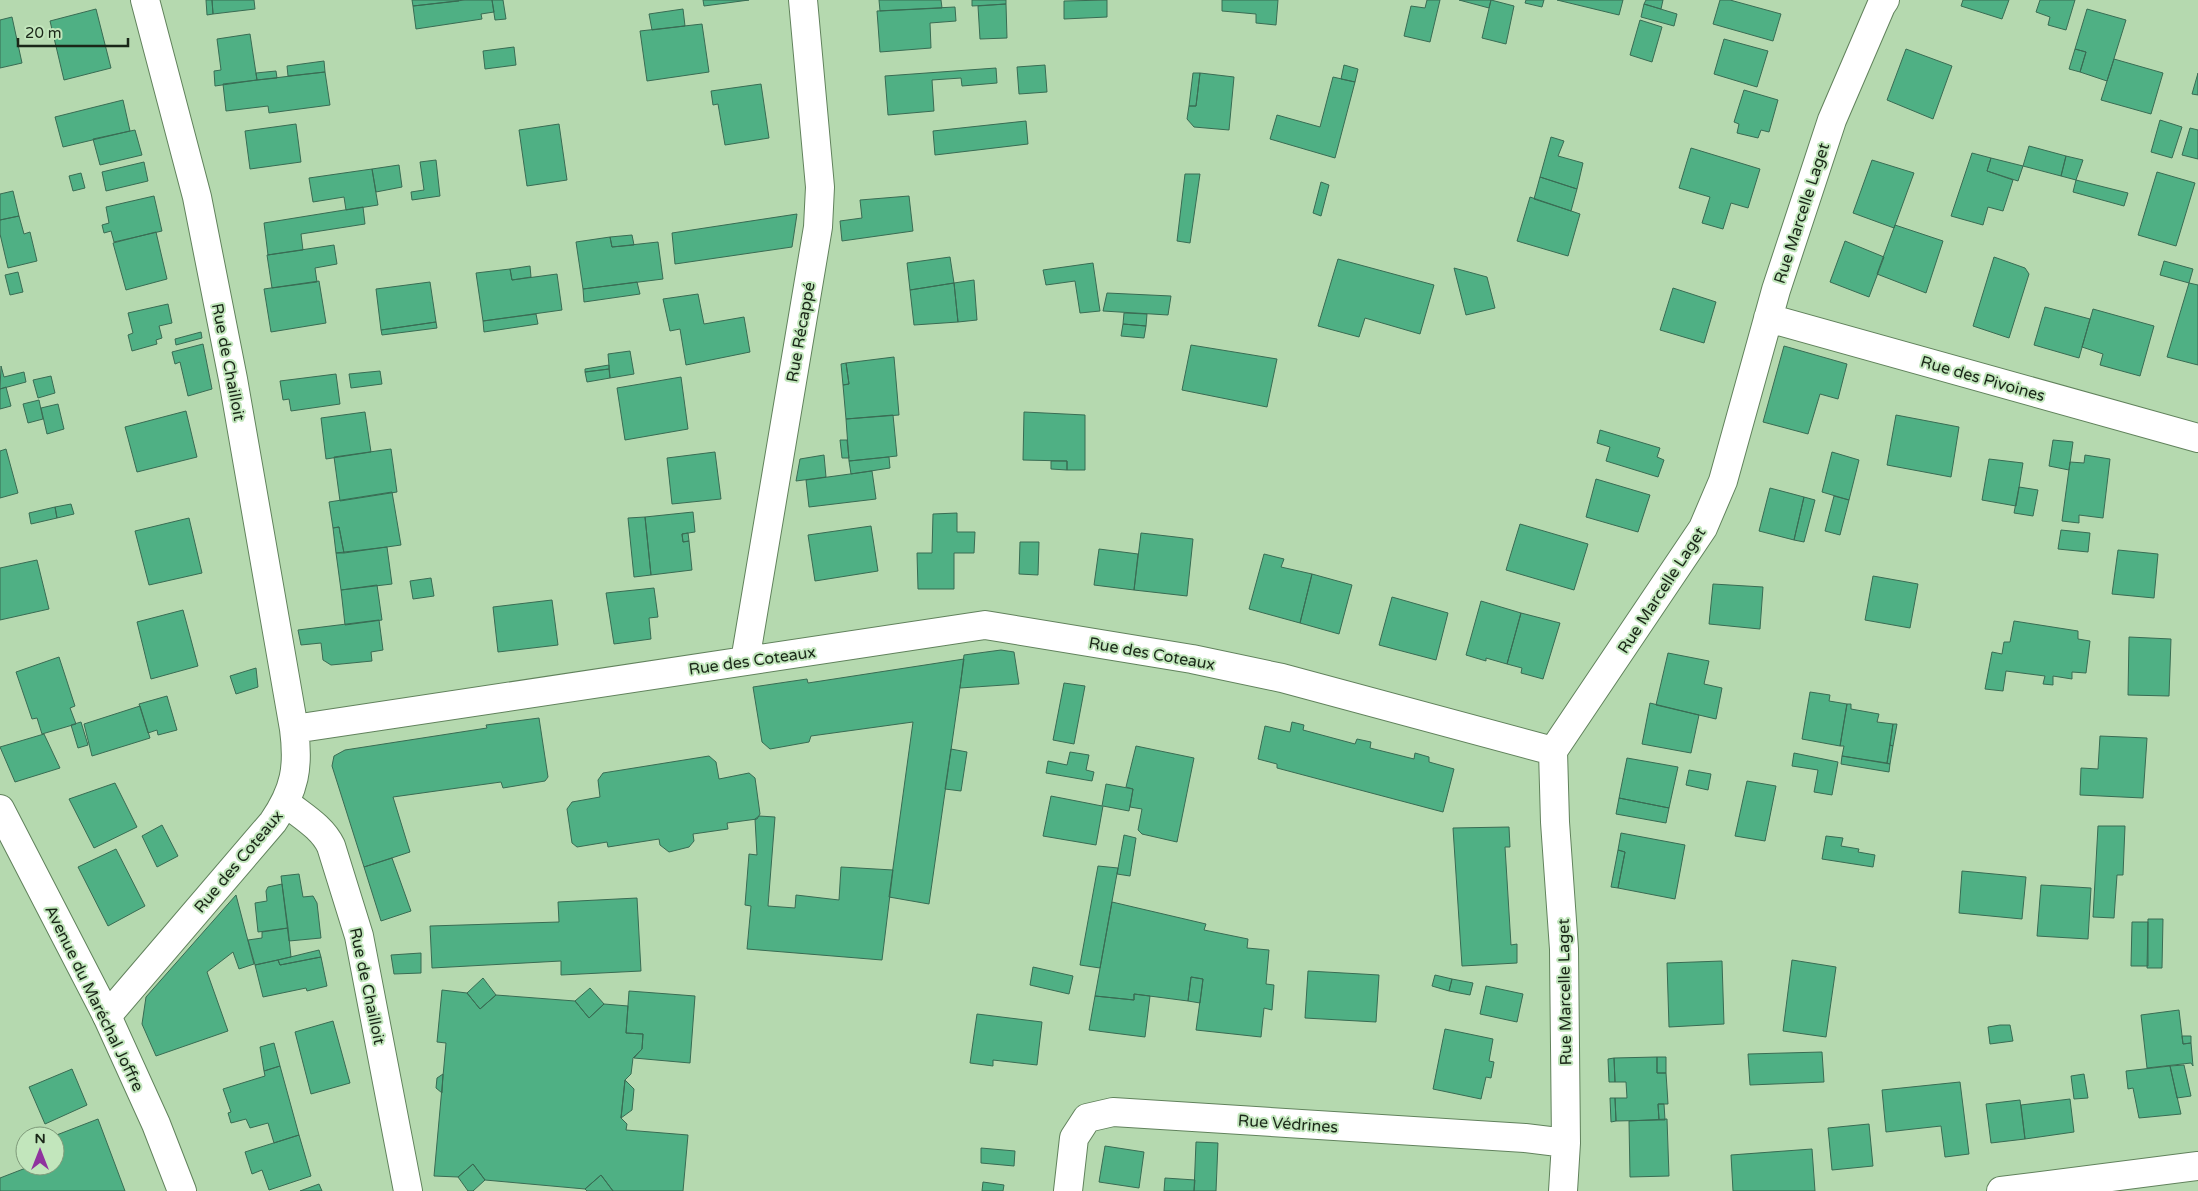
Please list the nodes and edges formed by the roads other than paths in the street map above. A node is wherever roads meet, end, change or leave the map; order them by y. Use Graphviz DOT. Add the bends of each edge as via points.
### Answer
graph roads {
  1 [pos="145,0"];
  2 [pos="803,0"];
  3 [pos="1877,2"];
  4 [pos="1768,318"];
  5 [pos="2198,438"];
  6 [pos="745,661"];
  7 [pos="294,729"];
  8 [pos="1553,752"];
  9 [pos="286,803"];
  10 [pos="0,809"];
  11 [pos="107,1016"];
  12 [pos="1566,1143"];
  13 [pos="2198,1166"];
  14 [pos="182,1191"];
  15 [pos="408,1191"];
  16 [pos="1068,1191"];
  17 [pos="1563,1191"];
  18 [pos="2001,1191"];
  1 -- 7 [label="street, Rue de Chailloit" via="197,197 233,379"];
  2 -- 6 [label="street, Rue Récappé" via="820,187 818,227"];
  3 -- 4 [label="street, Rue Marcelle Laget" via="1832,120"];
  4 -- 5 [label="street, Rue des Pivoines"];
  4 -- 8 [label="street, Rue Marcelle Laget" via="1723,481 1703,528"];
  6 -- 7 [label="street, Rue des Coteaux"];
  6 -- 8 [label="street, Rue des Coteaux" via="984,625 1192,659 1273,676"];
  7 -- 9 [label="street, Rue des Coteaux" via="296,766"];
  8 -- 12 [label="street, Rue Marcelle Laget" via="1564,949"];
  9 -- 11 [label="street, Rue des Coteaux" via="234,869"];
  9 -- 15 [label="street, Rue de Chailloit" via="320,829 332,846 359,936"];
  10 -- 11 [label="street, Avenue du Maréchal Joffre"];
  11 -- 14 [label="street, Avenue du Maréchal Joffre"];
  12 -- 16 [label="street, Rue Védrines" via="1113,1112 1087,1118 1074,1138"];
  12 -- 17 [label="street, Rue Marcelle Laget"];
  13 -- 18 [label="street"];
}
